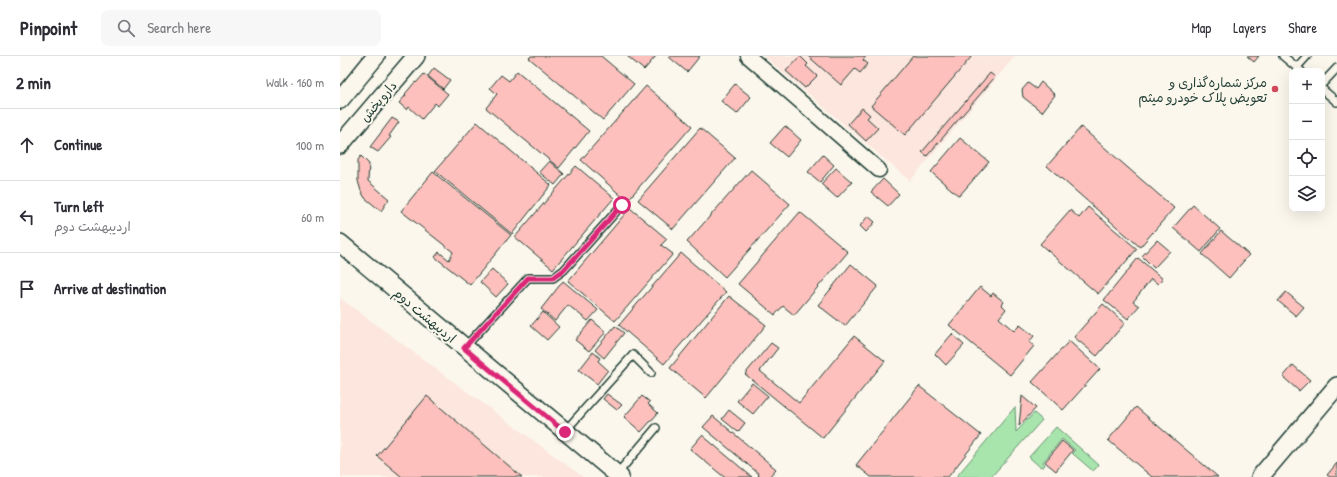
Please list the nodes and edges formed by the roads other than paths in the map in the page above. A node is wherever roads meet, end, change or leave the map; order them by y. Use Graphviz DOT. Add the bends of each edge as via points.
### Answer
graph roads {
  1 [pos="376,56"];
  2 [pos="416,56"];
  3 [pos="748,56"];
  4 [pos="1283,56"];
  5 [pos="1307,56"];
  6 [pos="1298,68"];
  7 [pos="1300,68"];
  8 [pos="1337,68"];
  9 [pos="1325,81"];
  10 [pos="343,89"];
  11 [pos="1325,92"];
  12 [pos="1337,102"];
  13 [pos="340,145"];
  14 [pos="879,170"];
  15 [pos="622,205"];
  16 [pos="340,243"];
  17 [pos="464,348"];
  18 [pos="651,373"];
  19 [pos="1337,386"];
  20 [pos="656,428"];
  21 [pos="565,432"];
  22 [pos="618,476"];
  23 [pos="1260,477"];
  1 -- 10 [label="street"];
  2 -- 13 [label="street, داروپخش"];
  3 -- 14 [label="street"];
  4 -- 6 [label="lane"];
  5 -- 7 [label="lane"];
  8 -- 9 [label="lane"];
  11 -- 12 [label="lane"];
  15 -- 17 [label="lane" via="564,270 553,278 528,278"];
  16 -- 17 [label="street, اردیبهشت دوم"];
  17 -- 21 [label="street, اردیبهشت دوم"];
  18 -- 21 [label="lane" via="632,355"];
  19 -- 23 [label="street"];
  20 -- 22 [label="lane"];
  21 -- 22 [label="street, اردیبهشت دوم"];
}
